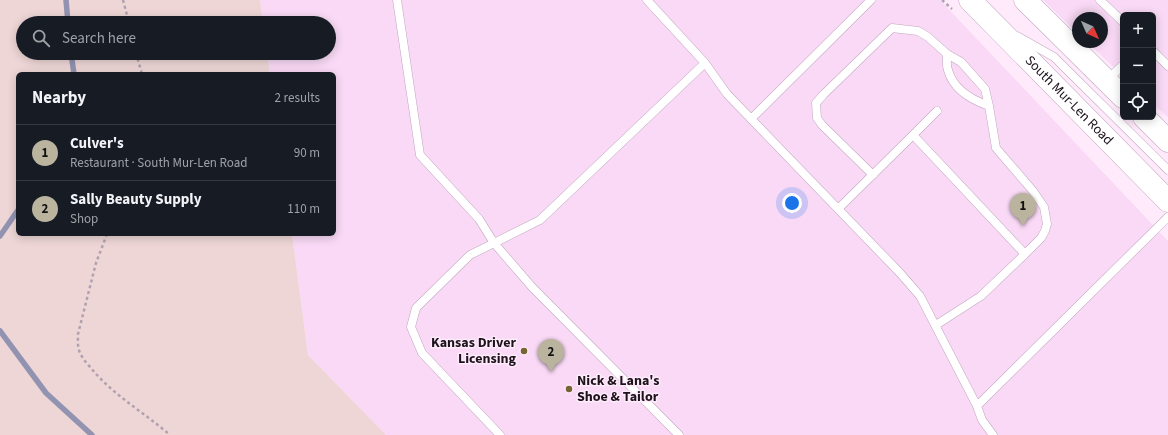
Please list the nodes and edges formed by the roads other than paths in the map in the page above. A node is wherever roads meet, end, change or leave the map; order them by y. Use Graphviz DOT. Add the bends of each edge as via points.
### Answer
graph roads {
  1 [pos="397,0"];
  2 [pos="647,0"];
  3 [pos="870,0"];
  4 [pos="970,0"];
  5 [pos="1025,0"];
  6 [pos="1100,0"];
  7 [pos="1120,19"];
  8 [pos="992,22"];
  9 [pos="946,54"];
  10 [pos="1156,54"];
  11 [pos="705,63"];
  12 [pos="1168,66"];
  13 [pos="1120,68"];
  14 [pos="1107,81"];
  15 [pos="1120,94"];
  16 [pos="989,106"];
  17 [pos="937,111"];
  18 [pos="751,119"];
  19 [pos="1147,120"];
  20 [pos="913,135"];
  21 [pos="1168,141"];
  22 [pos="1168,170"];
  23 [pos="872,175"];
  24 [pos="1168,201"];
  25 [pos="838,209"];
  26 [pos="1168,217"];
  27 [pos="494,243"];
  28 [pos="1025,254"];
  29 [pos="936,324"];
  30 [pos="977,406"];
  31 [pos="500,435"];
  32 [pos="679,435"];
  33 [pos="992,435"];
  1 -- 27 [label="lane" via="420,155 479,219"];
  2 -- 11 [label="lane"];
  3 -- 18 [label="lane"];
  4 -- 8 [label="main road, South Mur-Len Road"];
  5 -- 14 [label="main road"];
  6 -- 7 [label="lane"];
  8 -- 22 [label="lane" via="1054,57"];
  8 -- 24 [label="main road, South Mur-Len Road"];
  9 -- 16 [label="lane" via="961,62 985,89"];
  9 -- 16 [label="lane" via="947,69 952,81 976,101"];
  9 -- 23 [label="lane" via="918,31 892,28 816,103 818,118 822,125"];
  10 -- 12 [label="lane"];
  11 -- 18 [label="lane" via="727,94"];
  11 -- 27 [label="lane" via="540,220"];
  13 -- 14 [label="lane"];
  14 -- 15 [label="main road"];
  16 -- 28 [label="lane" via="996,148 1044,207 1047,224 1045,231"];
  17 -- 20 [label="lane"];
  18 -- 25 [label="lane"];
  19 -- 21 [label="main road"];
  20 -- 23 [label="lane"];
  20 -- 28 [label="lane"];
  23 -- 25 [label="lane"];
  25 -- 29 [label="lane" via="907,280 920,296"];
  26 -- 30 [label="lane"];
  27 -- 31 [label="lane" via="470,255 416,308 411,327 422,352"];
  27 -- 32 [label="lane" via="532,287"];
  28 -- 29 [label="lane" via="981,296"];
  29 -- 30 [label="lane"];
  30 -- 33 [label="lane"];
}
